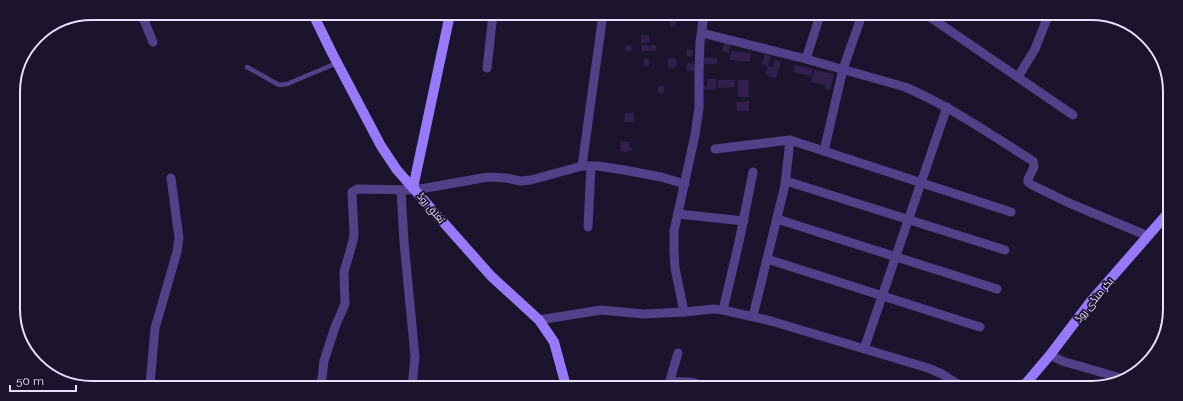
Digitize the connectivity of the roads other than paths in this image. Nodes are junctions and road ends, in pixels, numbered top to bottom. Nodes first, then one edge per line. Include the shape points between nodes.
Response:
1 (144, 20) edge
2 (316, 20) edge
3 (449, 20) edge
4 (492, 20) edge
5 (602, 20) edge
6 (703, 20) edge
7 (818, 20) edge
8 (860, 20) edge
9 (934, 20) edge
10 (1046, 20) edge
11 (702, 33) junction
12 (153, 42) dead end
13 (806, 59) junction
14 (337, 63) junction
15 (247, 67) dead end
16 (487, 68) dead end
17 (843, 70) junction
18 (1018, 77) junction
19 (947, 107) junction
20 (1073, 114) dead end
21 (790, 140) junction
22 (715, 149) dead end
23 (824, 151) junction
24 (586, 166) junction
25 (753, 172) dead end
26 (172, 178) dead end
27 (786, 181) junction
28 (921, 183) junction
29 (685, 184) junction
30 (414, 189) junction
31 (401, 190) junction
32 (1011, 212) dead end
33 (678, 214) junction
34 (777, 219) junction
35 (1163, 219) edge
36 (908, 220) junction
37 (744, 221) junction
38 (588, 227) dead end
39 (1148, 236) junction
40 (1004, 250) dead end
41 (896, 257) junction
42 (767, 259) junction
43 (997, 289) dead end
44 (882, 296) junction
45 (723, 310) junction
46 (684, 312) junction
47 (752, 316) junction
48 (539, 320) junction
49 (980, 327) dead end
50 (864, 349) junction
51 (678, 353) dead end
52 (1050, 355) junction
53 (1116, 376) edge
54 (150, 381) edge
55 (322, 381) edge
56 (413, 381) edge
57 (565, 381) edge
58 (670, 381) edge
59 (953, 381) edge
60 (1028, 381) edge

1 - 12 street
2 - 14 street, تغلق روڈ
3 - 30 street
4 - 16 street
5 - 24 street
6 - 11 street
7 - 13 street
8 - 17 street
9 - 18 street
10 - 18 street via 1035,49
11 - 13 street
11 - 29 street via 695,135
13 - 17 street
14 - 15 lane via 279,85
14 - 30 street, تغلق روڈ via 381,146
17 - 19 street via 905,87
17 - 23 street
18 - 20 street
19 - 28 street
19 - 39 street via 1033,161 1034,167 1028,181 1032,185
21 - 22 street
21 - 23 street
21 - 27 street
23 - 28 street
24 - 29 street via 624,170
24 - 30 street via 531,180 488,177
24 - 38 street
25 - 37 street
26 - 54 street via 179,238 155,328
27 - 34 street
27 - 36 street
28 - 32 street
28 - 36 street
29 - 33 street
30 - 31 street
30 - 48 street, تغلق روڈ via 491,276
31 - 55 street via 357,189 352,192 354,233 344,272 345,304 324,361
31 - 56 street via 415,357
33 - 37 street
33 - 46 street via 674,231 675,268
34 - 41 street
34 - 42 street
35 - 39 street, بکر منڈی روڈ
36 - 40 street
36 - 41 street
37 - 45 street
39 - 52 street, بکر منڈی روڈ via 1091,301
41 - 43 street
41 - 44 street
42 - 44 street
42 - 47 street
44 - 49 street
44 - 50 street
45 - 46 street
45 - 47 street
46 - 48 street via 643,314 601,310
47 - 50 street
48 - 57 street, تغلق روڈ via 554,342
50 - 59 street via 928,368
51 - 58 street
52 - 53 street
52 - 60 street, بکر منڈی روڈ

